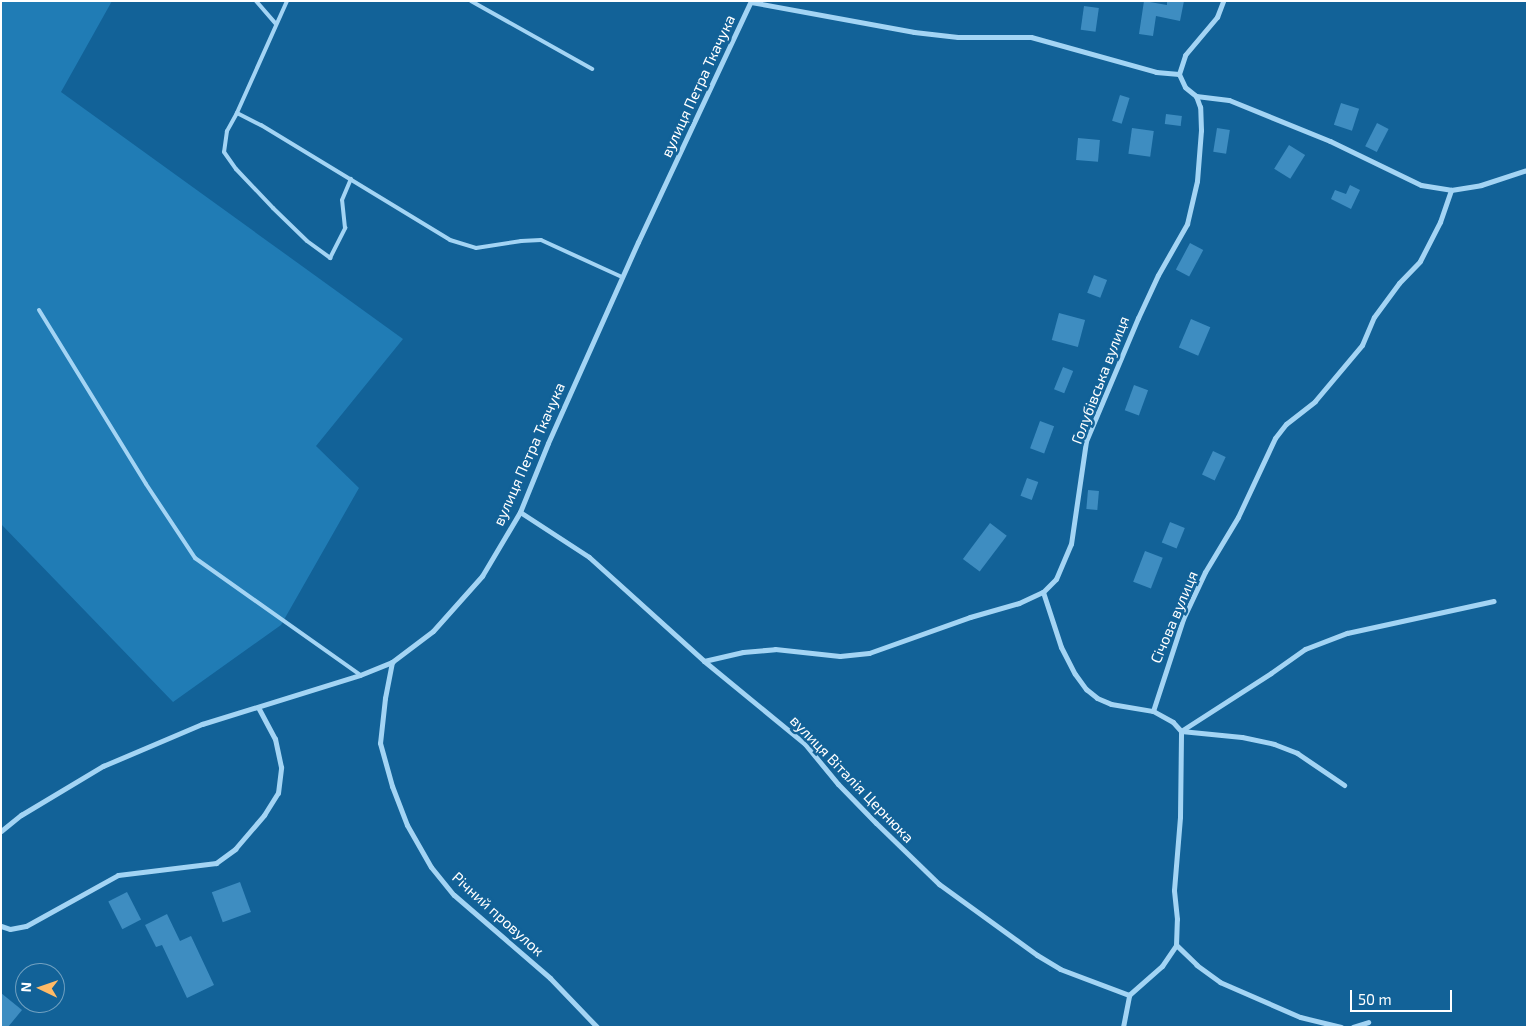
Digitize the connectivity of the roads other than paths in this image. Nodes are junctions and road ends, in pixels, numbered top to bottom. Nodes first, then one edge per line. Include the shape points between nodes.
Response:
1 (256, 1) edge
2 (287, 1) edge
3 (471, 1) edge
4 (751, 1) edge
5 (1223, 1) edge
6 (276, 24) junction
7 (592, 69) dead end
8 (1179, 74) junction
9 (1196, 96) junction
10 (238, 114) junction
11 (1527, 170) edge
12 (351, 179) junction
13 (1451, 190) junction
14 (622, 277) junction
15 (39, 310) dead end
16 (520, 512) junction
17 (1044, 592) junction
18 (1494, 601) dead end
19 (392, 662) junction
20 (704, 662) junction
21 (360, 675) junction
22 (258, 707) junction
23 (1152, 711) junction
24 (1181, 731) junction
25 (1344, 785) dead end
26 (1, 832) edge
27 (1, 926) edge
28 (1176, 945) junction
29 (1129, 995) junction
30 (1368, 1022) dead end
31 (1330, 1026) edge
32 (597, 1027) edge
33 (1123, 1027) edge
34 (1341, 1027) edge
35 (1353, 1027) edge

1 - 6 lane
2 - 6 lane
3 - 7 lane
4 - 8 street via 914,32 958,37 1031,37 1156,72
4 - 14 street, вулиця Петра Ткачука
5 - 8 street via 1217,17 1185,55
6 - 10 lane
8 - 9 street, Голубівська вулиця via 1185,87
9 - 13 street via 1229,100 1330,141 1420,185
9 - 17 street, Голубівська вулиця via 1201,130 1197,181 1187,224 1158,275 1089,434 1071,544 1056,578
10 - 12 lane
10 - 12 lane via 227,131 224,152 273,208 330,258 345,228 342,200
11 - 13 street via 1481,185
12 - 14 lane via 450,240 476,248 541,240
13 - 23 street, Січова вулиця via 1440,222 1420,261 1399,283 1374,318 1362,345 1315,401 1286,424 1275,438 1238,517 1205,572 1183,619
14 - 16 street, вулиця Петра Ткачука
15 - 21 lane via 195,558
16 - 19 street, вулиця Петра Ткачука via 482,576 433,631
16 - 20 street, вулиця Віталія Цернюка via 589,557
17 - 20 street, Голубівська вулиця via 869,653 840,656 775,649 743,652
17 - 23 street via 1061,647 1086,689 1111,704
18 - 24 street via 1348,633 1305,649
19 - 21 street, вулиця Петра Ткачука
19 - 32 street, Річний провулок via 380,743 407,825 431,868 454,895 550,978
20 - 29 street, вулиця Віталія Цернюка via 805,744 838,784 939,884 1037,956 1060,969
21 - 22 street, вулиця Петра Ткачука
22 - 26 street, вулиця Петра Ткачука via 202,724 103,766 21,815
22 - 27 street via 274,739 281,767 278,793 235,849 216,863 118,876 26,926 10,929
23 - 24 street via 1173,722
24 - 25 street via 1242,737 1274,744 1297,753
24 - 28 street via 1180,817 1174,890
28 - 29 street via 1162,966
28 - 31 street via 1220,982 1300,1018
29 - 33 street
30 - 35 street
31 - 34 street

